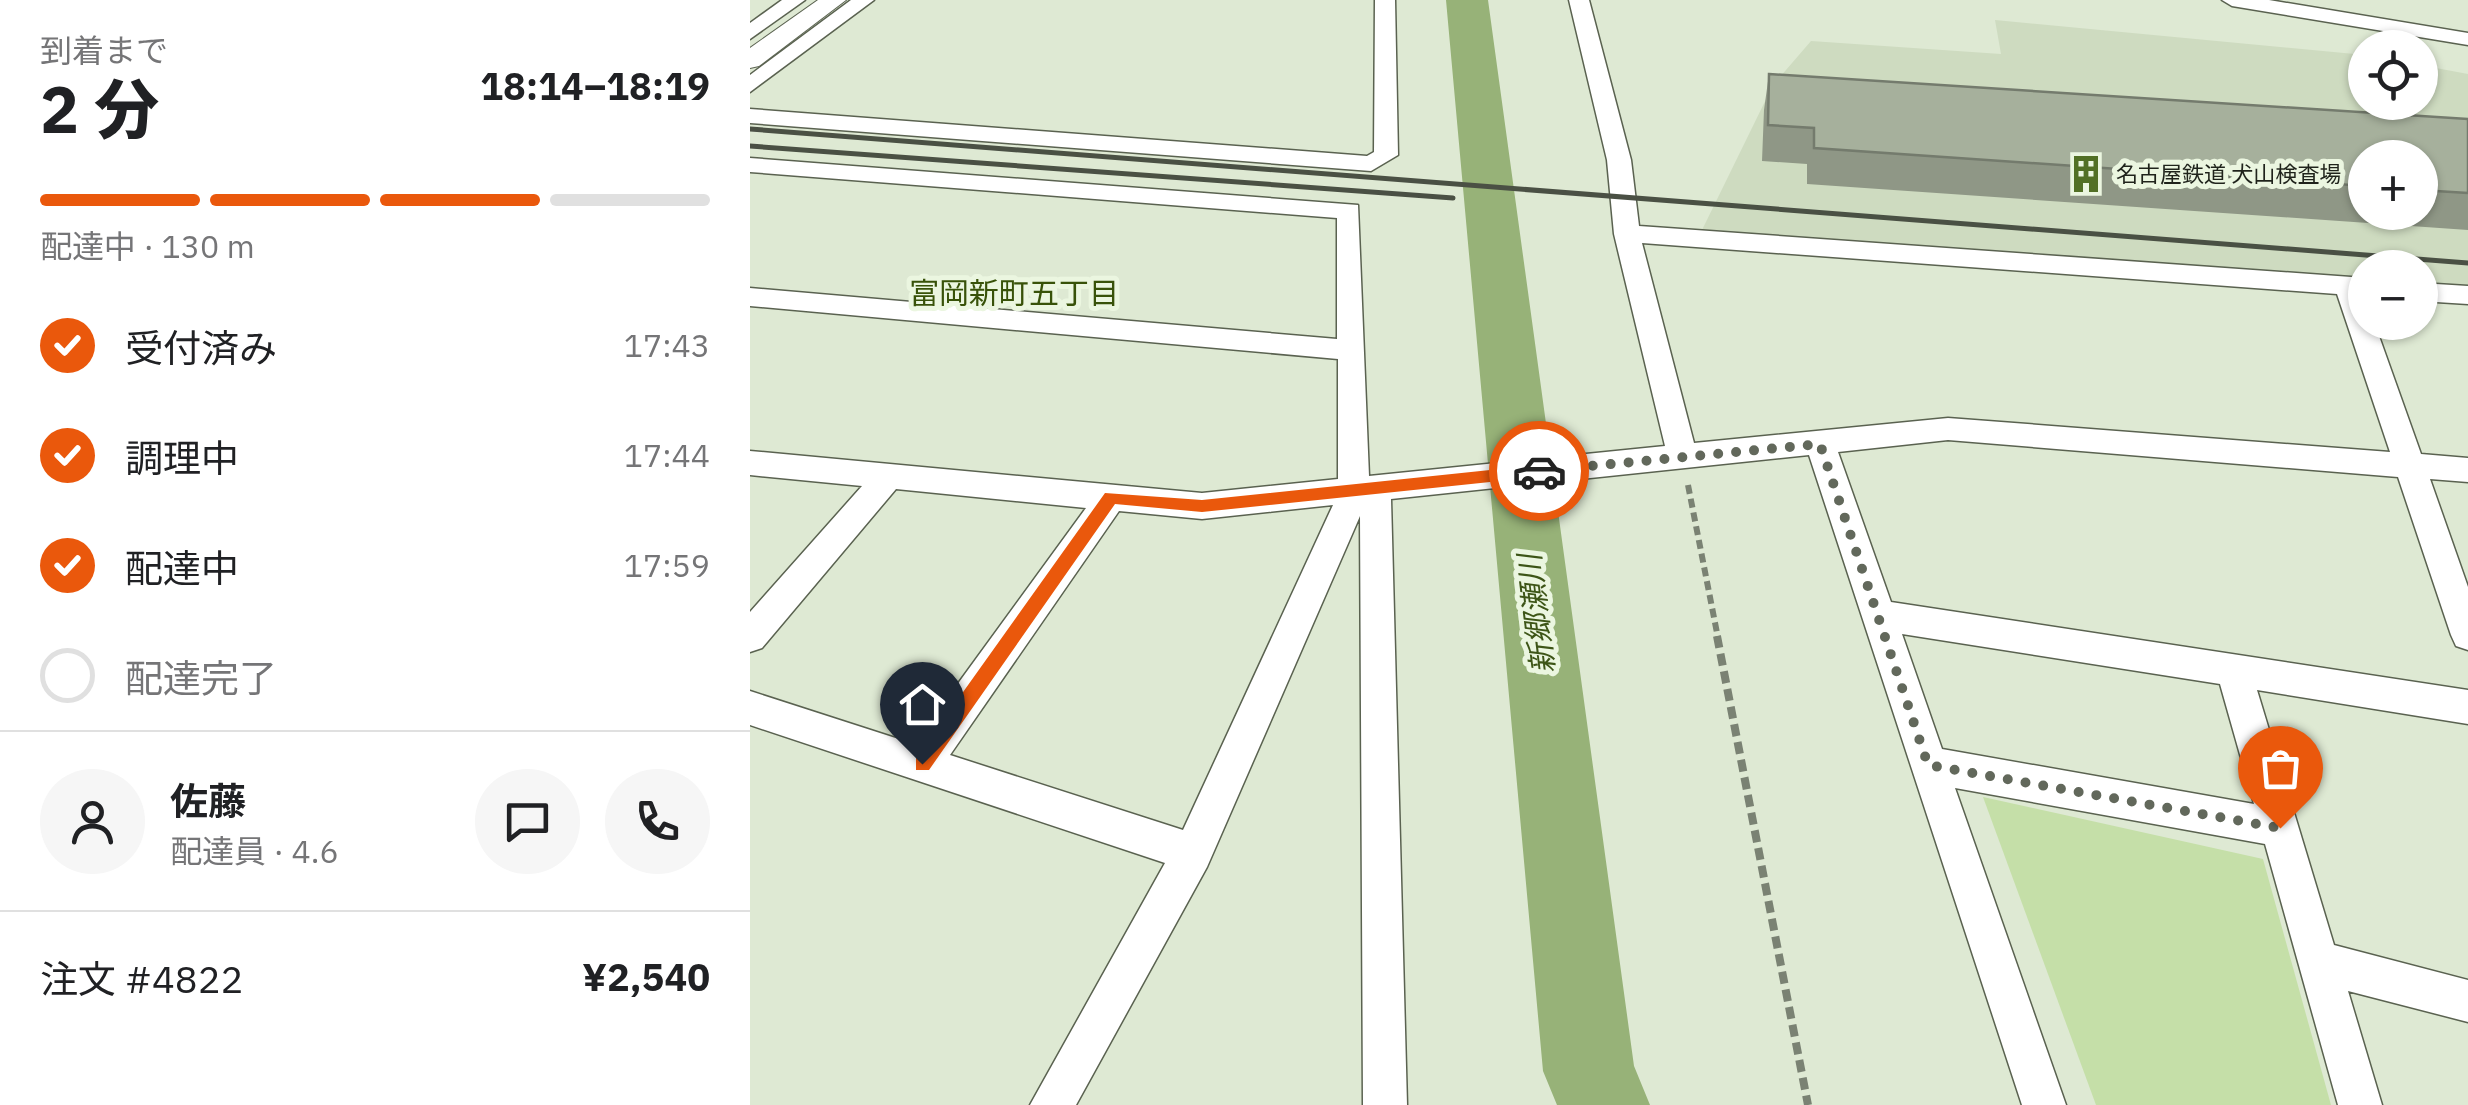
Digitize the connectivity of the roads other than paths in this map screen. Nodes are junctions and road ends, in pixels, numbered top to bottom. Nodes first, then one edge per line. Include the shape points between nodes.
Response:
1 (796, 0) edge
2 (834, 0) edge
3 (864, 0) edge
4 (1385, 0) edge
5 (1579, 0) edge
6 (2232, 0) edge
7 (750, 33) edge
8 (2468, 39) edge
9 (750, 60) edge
10 (750, 85) edge
11 (750, 116) edge
12 (750, 165) edge
13 (1626, 234) junction
14 (2348, 285) edge
15 (2438, 293) edge
16 (2468, 295) edge
17 (750, 297) edge
18 (2374, 340) edge
19 (1350, 350) junction
20 (1820, 444) junction
21 (1682, 455) junction
22 (750, 463) edge
23 (2413, 465) junction
24 (2468, 470) edge
25 (889, 476) junction
26 (1364, 491) junction
27 (1111, 497) junction
28 (1877, 615) junction
29 (2468, 635) edge
30 (750, 637) edge
31 (2234, 671) junction
32 (2468, 707) edge
33 (750, 708) edge
34 (922, 764) junction
35 (1928, 765) junction
36 (2280, 828) junction
37 (1193, 853) junction
38 (2318, 962) junction
39 (2468, 1001) edge
40 (1052, 1105) edge
41 (1385, 1105) edge
42 (2044, 1105) edge
43 (2360, 1105) edge

1 - 7 street
2 - 9 street
3 - 10 street
4 - 11 street via 1386,155 1371,164
5 - 13 street via 1619,160
6 - 8 street
12 - 19 street via 1349,211
13 - 14 street
13 - 21 street
15 - 16 street
17 - 19 street
18 - 23 street
19 - 26 street
20 - 21 street
20 - 23 street via 1948,428
20 - 28 street
21 - 26 street
22 - 25 street
23 - 24 street
23 - 29 street
25 - 27 street
25 - 30 street
26 - 27 street via 1202,506
26 - 37 street
26 - 41 street
27 - 34 street
28 - 31 street
28 - 35 street
31 - 32 street
31 - 36 street
33 - 34 street
34 - 37 street
35 - 36 street
35 - 42 street
36 - 38 street
37 - 40 street
38 - 39 street
38 - 43 street

